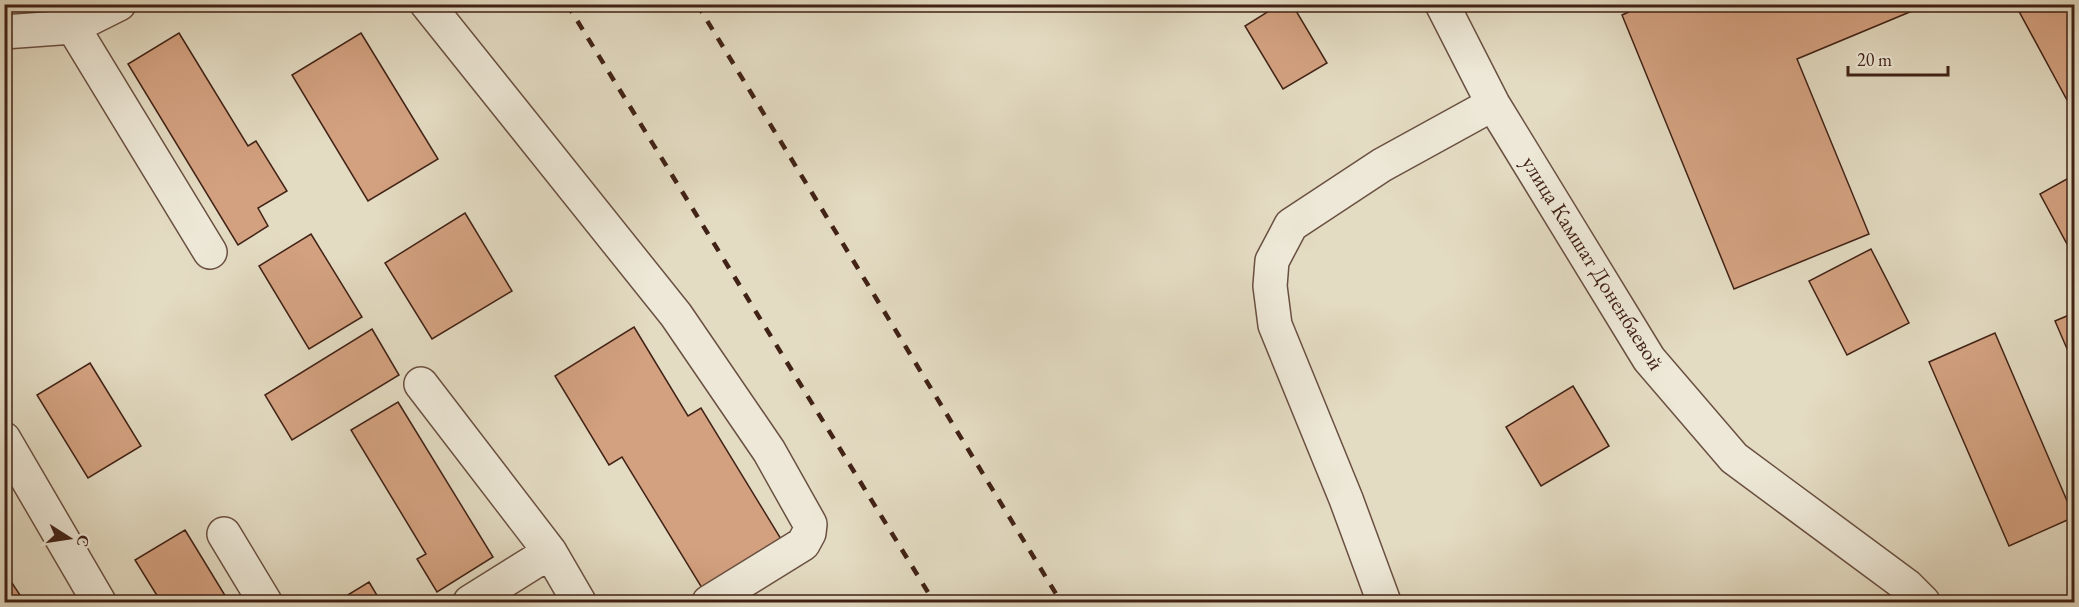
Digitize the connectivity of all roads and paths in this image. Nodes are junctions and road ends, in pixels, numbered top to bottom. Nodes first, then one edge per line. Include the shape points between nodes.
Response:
1 (120, 4) edge
2 (427, 4) edge
3 (1442, 4) edge
4 (73, 27) junction
5 (4, 32) edge
6 (1493, 104) junction
7 (210, 252) dead end
8 (421, 384) dead end
9 (4, 439) edge
10 (224, 534) dead end
11 (550, 552) junction
12 (99, 603) edge
13 (266, 603) edge
14 (470, 603) edge
15 (579, 603) edge
16 (709, 603) edge
17 (1384, 603) edge
18 (1923, 603) edge

1 - 4 street
2 - 16 street via 676,315 769,451 810,524 803,544
3 - 6 street, улица Камшат Доненбаевой
4 - 5 street
4 - 7 street
6 - 17 street via 1382,165 1291,225 1272,261 1270,286 1275,325
6 - 18 street, улица Камшат Доненбаевой via 1648,359 1734,458 1907,586
8 - 11 street
9 - 12 street
10 - 13 street
11 - 14 street
11 - 15 street

